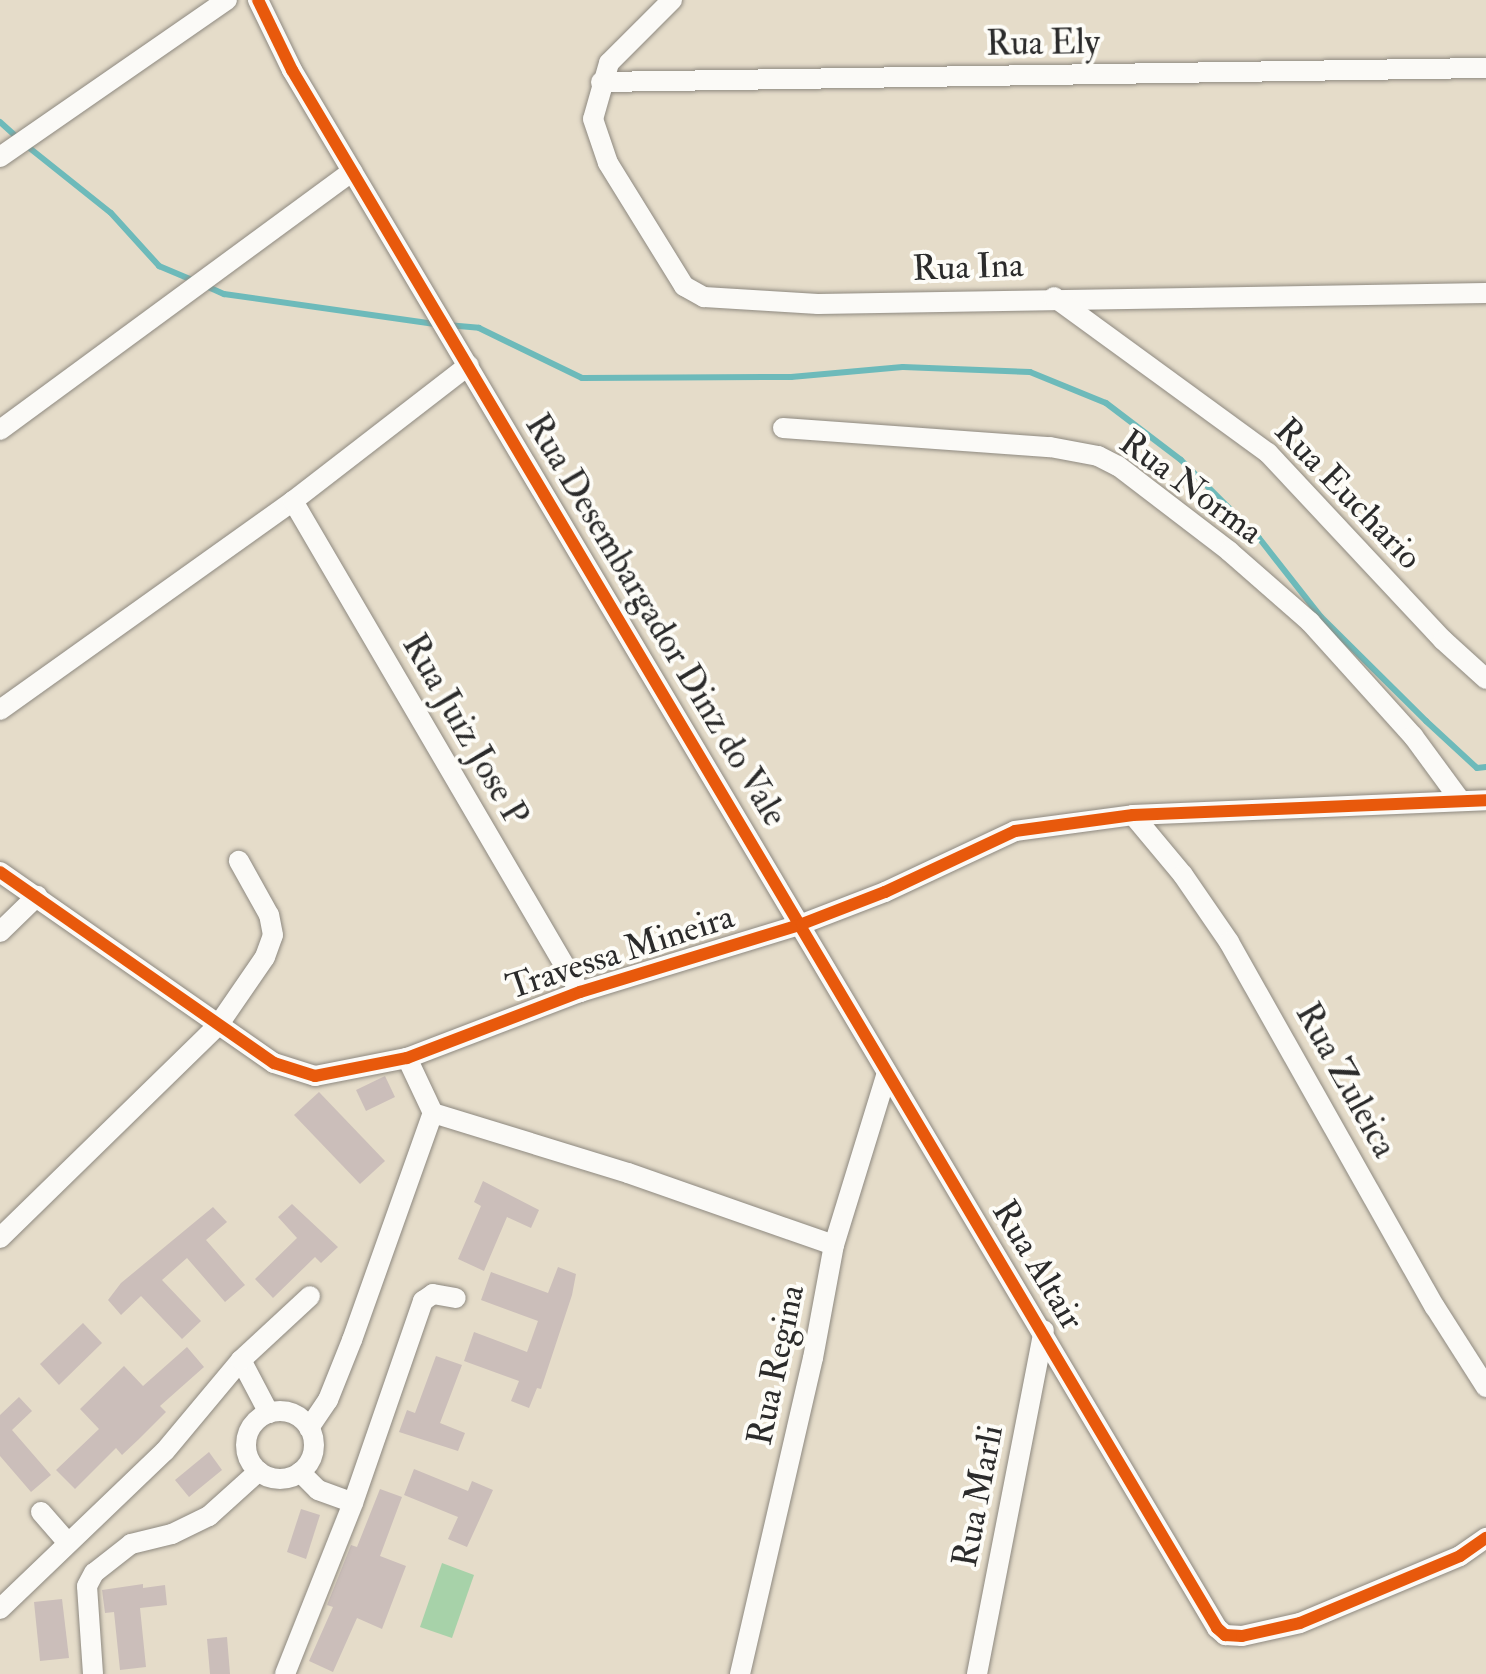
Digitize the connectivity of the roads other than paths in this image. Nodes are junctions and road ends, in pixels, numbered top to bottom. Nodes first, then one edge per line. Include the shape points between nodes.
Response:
1 (227, 0) edge
2 (258, 0) edge
3 (672, 0) edge
4 (1486, 68) edge
5 (601, 82) junction
6 (2, 156) edge
7 (352, 171) junction
8 (1486, 292) edge
9 (1054, 298) junction
10 (470, 366) junction
11 (783, 428) dead end
12 (0, 430) edge
13 (293, 501) junction
14 (1486, 679) edge
15 (0, 710) edge
16 (1460, 800) junction
17 (1486, 800) edge
18 (1133, 815) junction
19 (239, 862) dead end
20 (0, 872) edge
21 (37, 896) junction
22 (802, 924) junction
23 (0, 932) edge
24 (580, 992) junction
25 (219, 1024) junction
26 (407, 1058) junction
27 (887, 1073) junction
28 (433, 1112) junction
29 (0, 1238) edge
30 (834, 1245) junction
31 (310, 1296) dead end
32 (456, 1298) dead end
33 (1044, 1330) junction
34 (241, 1360) junction
35 (1486, 1387) edge
36 (269, 1413) junction
37 (310, 1428) junction
38 (259, 1472) junction
39 (300, 1472) junction
40 (353, 1503) junction
41 (41, 1512) dead end
42 (1486, 1538) edge
43 (68, 1543) junction
44 (0, 1609) edge
45 (93, 1674) edge
46 (285, 1674) edge
47 (740, 1674) edge
48 (977, 1674) edge

1 - 6 street
2 - 7 street
3 - 5 street via 618,50
4 - 5 street, Rua Ely
5 - 9 street, Rua Ina via 594,119 602,151 693,292 720,300 818,304
7 - 10 street, Rua Desembargador Dinz do Vale
7 - 12 street
8 - 9 street, Rua Ina
9 - 14 street, Rua Euchario via 1268,452
10 - 13 street
10 - 22 street, Rua Desembargador Dinz do Vale
11 - 16 street, Rua Norma via 1050,447 1118,466 1310,622
13 - 15 street
13 - 24 street, Rua Juiz Jose P
16 - 17 street, Travessa Mineira
16 - 18 street, Travessa Mineira
18 - 22 street, Travessa Mineira via 1014,831
18 - 35 street, Rua Zuleica via 1229,942
19 - 25 street via 273,934
20 - 21 street, Travessa Mineira
21 - 23 street
21 - 25 street, Travessa Mineira
22 - 24 street, Travessa Mineira
22 - 27 street, Rua Altair
24 - 26 street, Travessa Mineira
25 - 26 street, Travessa Mineira via 299,1074
25 - 29 street
26 - 28 street
27 - 30 street, Rua Regina
27 - 33 street, Rua Altair
28 - 30 street
28 - 37 street via 352,1340
30 - 47 street, Rua Regina
31 - 34 street
32 - 40 street via 433,1294 423,1301
33 - 42 street, Rua Altair via 1225,1635 1300,1622
33 - 48 street, Rua Marli
34 - 36 street
34 - 43 street via 165,1451
36 - 37 street via 290,1413
36 - 38 street via 248,1434 248,1455
37 - 39 street via 313,1453
38 - 39 street via 278,1479
38 - 45 street via 209,1516 131,1544 94,1572 87,1586
39 - 40 street via 318,1490
40 - 46 street
41 - 43 street
43 - 44 street

